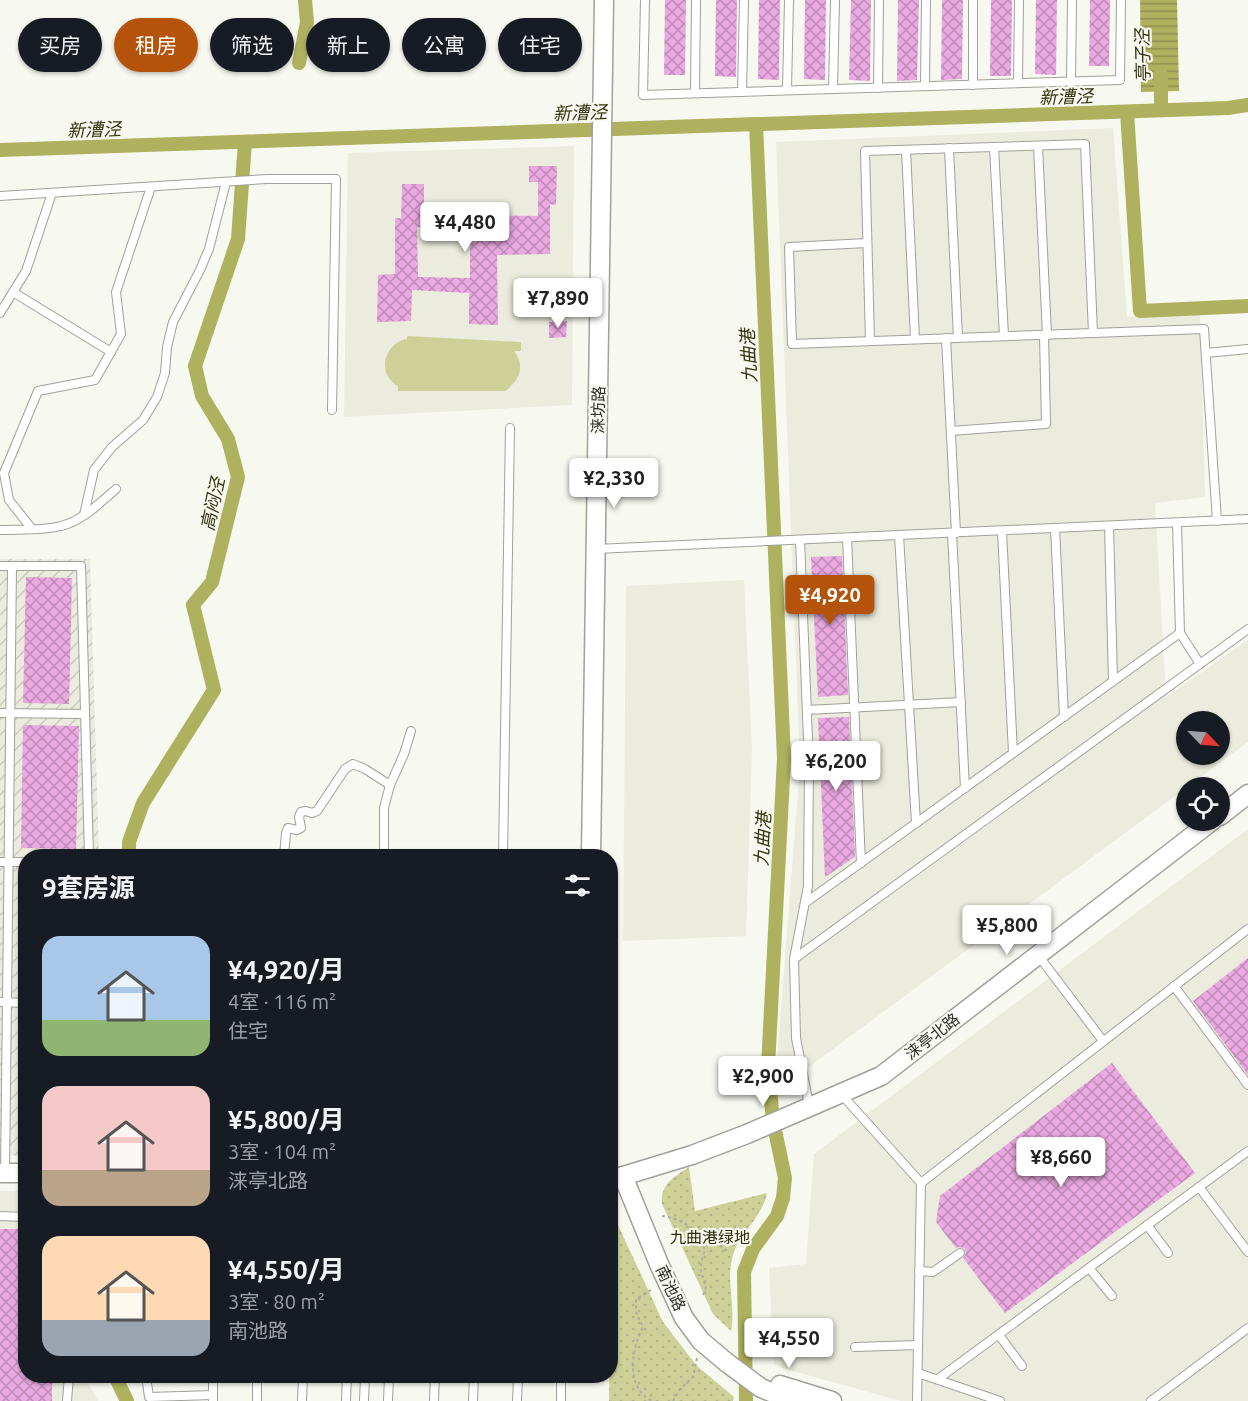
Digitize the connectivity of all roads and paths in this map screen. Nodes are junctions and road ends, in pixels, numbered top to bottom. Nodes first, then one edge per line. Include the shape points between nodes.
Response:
1 (604, 0) edge
2 (645, 0) edge
3 (696, 0) edge
4 (744, 0) edge
5 (789, 0) edge
6 (835, 0) edge
7 (879, 0) edge
8 (927, 0) edge
9 (974, 0) edge
10 (1020, 0) edge
11 (1072, 0) edge
12 (1120, 0) edge
13 (1071, 82) junction
14 (1018, 84) junction
15 (973, 85) junction
16 (925, 86) junction
17 (878, 88) junction
18 (833, 89) junction
19 (787, 90) junction
20 (742, 92) junction
21 (695, 93) junction
22 (1038, 146) junction
23 (994, 147) junction
24 (949, 148) junction
25 (906, 150) junction
26 (222, 183) junction
27 (151, 187) junction
28 (52, 193) junction
29 (0, 196) edge
30 (867, 243) junction
31 (13, 292) junction
32 (0, 313) edge
33 (1093, 333) junction
34 (1046, 335) junction
35 (1004, 336) junction
36 (946, 338) junction
37 (958, 338) junction
38 (915, 339) junction
39 (870, 341) junction
40 (1248, 350) edge
41 (111, 352) junction
42 (1206, 353) junction
43 (332, 410) dead end
44 (510, 428) dead end
45 (951, 431) junction
46 (2, 472) edge
47 (116, 489) dead end
48 (84, 515) junction
49 (1248, 519) edge
50 (1217, 521) junction
51 (1176, 523) junction
52 (1109, 526) junction
53 (1055, 528) junction
54 (32, 529) junction
55 (0, 530) edge
56 (1002, 531) junction
57 (954, 533) junction
58 (899, 535) junction
59 (847, 538) junction
60 (797, 540) junction
61 (596, 549) junction
62 (0, 566) edge
63 (12, 566) junction
64 (1248, 629) edge
65 (1180, 633) junction
66 (1200, 664) junction
67 (1113, 681) junction
68 (961, 702) junction
69 (909, 705) junction
70 (854, 708) junction
71 (807, 710) junction
72 (0, 713) edge
73 (10, 713) junction
74 (85, 714) junction
75 (1064, 717) junction
76 (411, 731) dead end
77 (1013, 753) junction
78 (390, 785) junction
79 (965, 788) junction
80 (1247, 797) edge
81 (1230, 809) edge
82 (916, 823) junction
83 (1199, 831) edge
84 (88, 849) edge
85 (285, 849) edge
86 (384, 849) edge
87 (503, 849) edge
88 (591, 849) edge
89 (4, 862) edge
90 (861, 863) junction
91 (805, 903) junction
92 (1248, 929) edge
93 (1038, 955) junction
94 (794, 959) junction
95 (1174, 986) junction
96 (3, 1002) edge
97 (18, 1003) edge
98 (1103, 1041) junction
99 (1248, 1085) edge
100 (840, 1093) junction
101 (802, 1110) junction
102 (3, 1136) edge
103 (1248, 1150) edge
104 (2, 1173) edge
105 (18, 1173) edge
106 (618, 1178) edge
107 (921, 1183) junction
108 (618, 1187) edge
109 (1199, 1187) junction
110 (0, 1216) edge
111 (662, 1216) dead end
112 (18, 1217) edge
113 (1147, 1225) junction
114 (703, 1241) junction
115 (727, 1251) dead end
116 (1248, 1252) edge
117 (960, 1253) dead end
118 (1168, 1253) dead end
119 (1089, 1268) junction
120 (919, 1271) junction
121 (651, 1290) dead end
122 (1112, 1296) dead end
123 (701, 1297) dead end
124 (1248, 1328) edge
125 (999, 1335) junction
126 (918, 1345) junction
127 (855, 1347) dead end
128 (697, 1358) dead end
129 (1022, 1366) dead end
130 (918, 1372) junction
131 (938, 1379) junction
132 (69, 1383) edge
133 (147, 1383) edge
134 (257, 1383) edge
135 (303, 1383) edge
136 (347, 1383) edge
137 (365, 1383) edge
138 (389, 1383) edge
139 (435, 1383) edge
140 (474, 1383) edge
141 (518, 1383) edge
142 (561, 1383) edge
143 (755, 1383) junction
144 (213, 1398) edge
145 (68, 1401) edge
146 (256, 1401) edge
147 (302, 1401) edge
148 (346, 1401) edge
149 (364, 1401) edge
150 (388, 1401) edge
151 (434, 1401) edge
152 (473, 1401) edge
153 (518, 1401) edge
154 (561, 1401) edge
155 (652, 1401) edge
156 (673, 1401) edge
157 (793, 1401) edge
158 (832, 1401) edge
159 (917, 1401) edge
160 (1000, 1401) edge
161 (1151, 1401) edge

1 - 61 street, 涞坊路
2 - 21 lane via 643,95
3 - 21 lane
4 - 20 lane
5 - 19 lane
6 - 18 lane
7 - 17 lane
8 - 16 lane
9 - 15 lane
10 - 14 lane
11 - 13 lane
12 - 13 lane via 1120,80
13 - 14 lane
14 - 15 lane
15 - 16 lane
16 - 17 lane
17 - 18 lane
18 - 19 lane
19 - 20 lane
20 - 21 lane
22 - 23 lane
22 - 33 lane via 1085,144
22 - 34 lane
23 - 24 lane
23 - 35 lane
24 - 25 lane
24 - 37 lane
25 - 30 lane via 865,151
25 - 38 lane
26 - 27 lane
26 - 43 lane via 336,179
26 - 48 lane via 209,249 173,322 158,397 143,420 112,447 94,470
27 - 28 lane
27 - 41 lane via 116,292 121,334
28 - 29 lane
28 - 31 lane via 26,271
30 - 39 lane
30 - 39 lane via 789,247 792,344
31 - 32 lane
31 - 41 lane
33 - 34 lane
33 - 42 lane via 1204,329
34 - 35 lane
34 - 45 lane via 1046,424
35 - 37 lane
36 - 37 lane
36 - 38 lane
36 - 45 lane
38 - 39 lane
40 - 42 lane
41 - 46 lane via 95,380 38,392
42 - 50 lane
44 - 87 lane
45 - 57 lane
46 - 54 lane via 9,500
47 - 48 lane
48 - 54 lane via 63,526
49 - 50 lane
50 - 51 lane
51 - 52 lane
51 - 65 lane
52 - 53 lane
52 - 67 lane
53 - 56 lane
53 - 75 lane
54 - 55 lane
56 - 57 lane
56 - 77 lane
57 - 58 lane
57 - 68 lane
58 - 59 lane
58 - 69 lane
59 - 60 lane
59 - 70 lane
60 - 61 lane
60 - 71 lane
61 - 88 street, 涞坊路
62 - 63 lane
63 - 73 lane
63 - 74 lane via 81,566
64 - 66 lane
65 - 66 lane
65 - 67 lane
66 - 94 lane
67 - 75 lane
68 - 69 lane
68 - 79 lane
69 - 70 lane
69 - 82 lane
70 - 71 lane
70 - 90 lane
71 - 91 lane
72 - 73 lane
73 - 74 lane
73 - 89 lane
74 - 84 lane
75 - 77 lane
76 - 78 lane
77 - 79 lane
78 - 85 lane via 365,769 353,765 345,769 317,811 301,812 301,828 288,828
78 - 86 lane via 384,808
79 - 82 lane
80 - 81 street
82 - 90 lane
83 - 93 street, 涞亭北路
89 - 96 lane
90 - 91 lane
91 - 94 lane
92 - 95 lane
93 - 98 lane
93 - 100 street, 涞亭北路 via 881,1076
94 - 101 lane
95 - 98 lane
95 - 99 lane
96 - 97 lane
96 - 102 lane
98 - 107 lane
100 - 101 street, 涞亭北路
100 - 107 lane
101 - 106 street, 涞亭北路 via 692,1155
102 - 104 lane
103 - 109 lane
104 - 105 street
107 - 120 lane
108 - 143 street, 南池路 via 684,1318 701,1341
109 - 113 lane
109 - 116 lane
110 - 112 lane
111 - 114 path via 679,1220
113 - 118 lane
113 - 119 lane
114 - 115 path via 713,1241
114 - 123 path via 701,1271 706,1287
117 - 120 lane via 933,1272
119 - 122 lane
119 - 125 lane
120 - 126 lane
121 - 155 path via 636,1299 636,1312 643,1327 634,1349 634,1377 636,1386
124 - 161 lane
125 - 129 lane
125 - 131 lane
126 - 127 lane
126 - 130 lane
128 - 156 path via 693,1377
130 - 131 lane
130 - 159 lane
131 - 160 lane
132 - 145 lane
133 - 144 lane via 149,1397
134 - 146 lane
135 - 147 lane
136 - 148 lane
137 - 149 lane
138 - 150 lane
139 - 151 lane
140 - 152 lane
141 - 153 lane
142 - 154 lane
143 - 157 street, 南池路
143 - 158 street, 南池路 via 760,1374 784,1387

